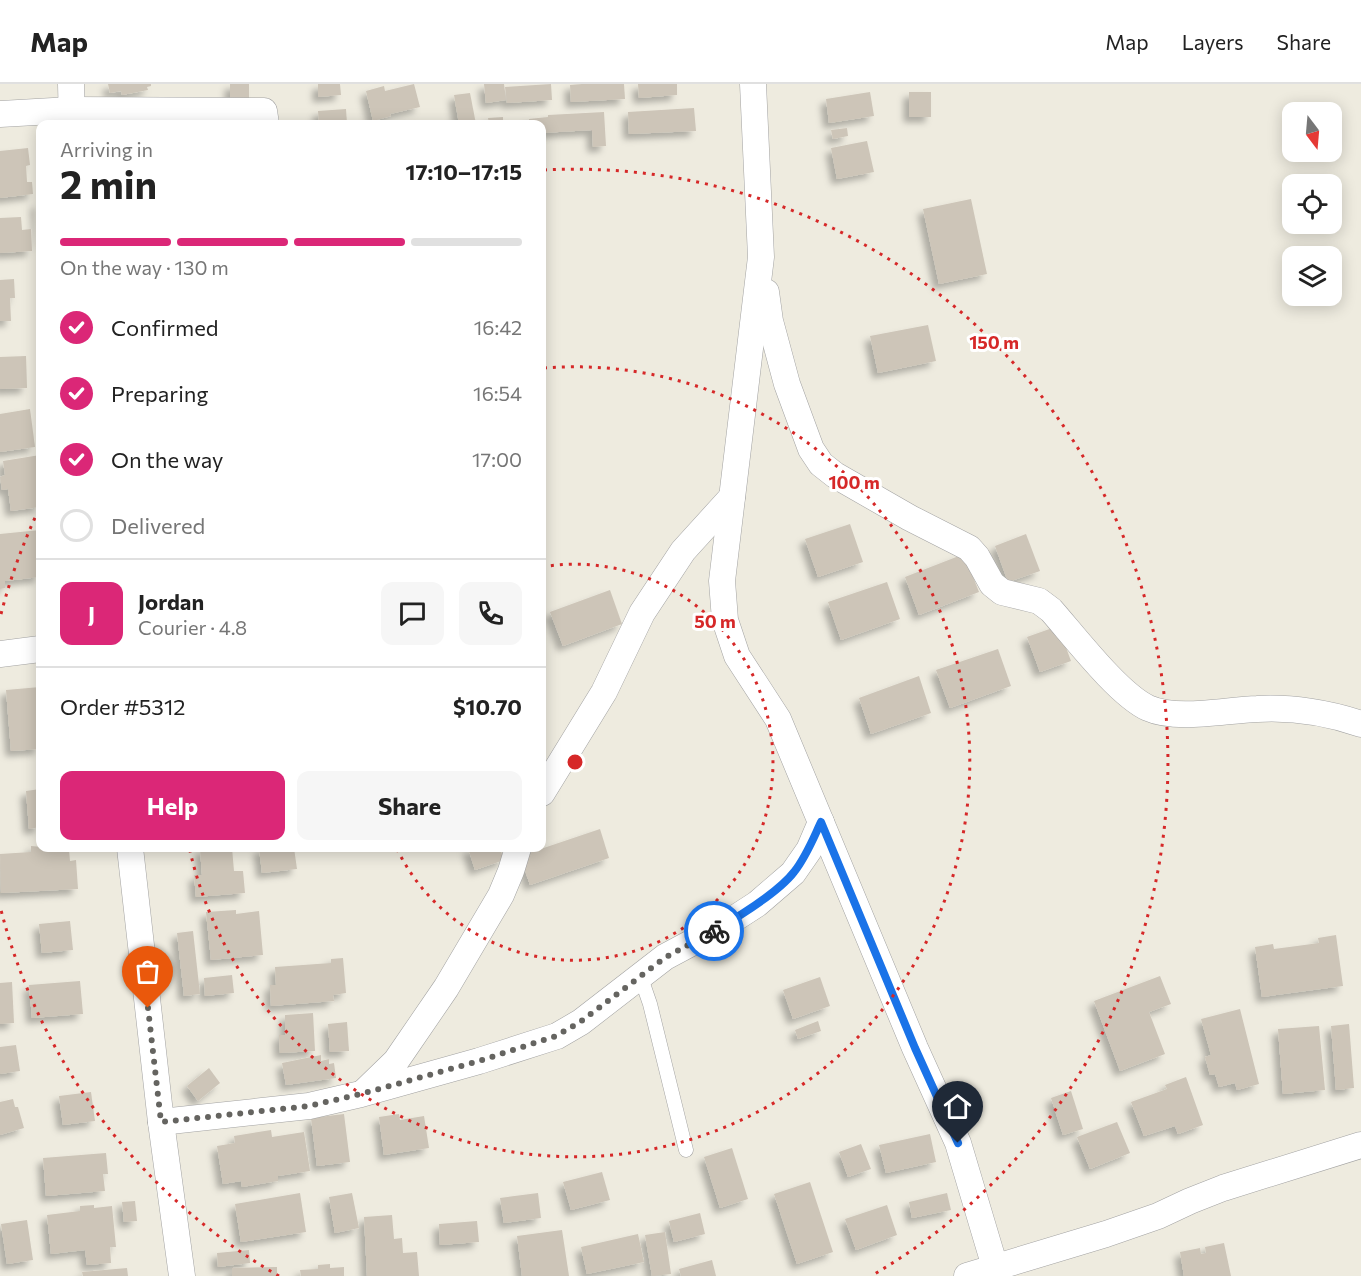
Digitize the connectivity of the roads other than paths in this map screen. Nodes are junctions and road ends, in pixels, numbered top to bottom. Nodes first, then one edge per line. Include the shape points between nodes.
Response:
1 (71, 84) edge
2 (753, 84) edge
3 (0, 114) edge
4 (71, 117) edge
5 (265, 120) edge
6 (761, 257) junction
7 (732, 496) junction
8 (36, 650) edge
9 (0, 654) edge
10 (1361, 724) edge
11 (546, 786) edge
12 (821, 822) junction
13 (130, 852) edge
14 (517, 852) edge
15 (640, 975) junction
16 (361, 1094) junction
17 (161, 1122) junction
18 (1361, 1144) edge
19 (686, 1150) dead end
20 (995, 1268) junction
21 (182, 1276) edge
22 (969, 1276) edge

1 - 4 street
2 - 6 street
3 - 4 street
4 - 5 street via 264,111
6 - 7 street
6 - 10 street via 770,321 787,384 811,449 835,475 969,548 992,584 1002,592 1040,601 1116,682 1147,707 1208,714 1259,709 1296,711
7 - 11 street via 683,551 642,613 604,692
7 - 12 street via 722,581 725,620 737,656 778,719
8 - 9 street
12 - 15 street via 794,873 757,904
12 - 20 street via 958,1143
13 - 17 street
14 - 16 street via 501,896 446,988 396,1061
15 - 16 street via 556,1036
15 - 19 lane
16 - 17 street via 309,1106
17 - 21 street
18 - 20 street via 1223,1188 1106,1234
20 - 22 street

